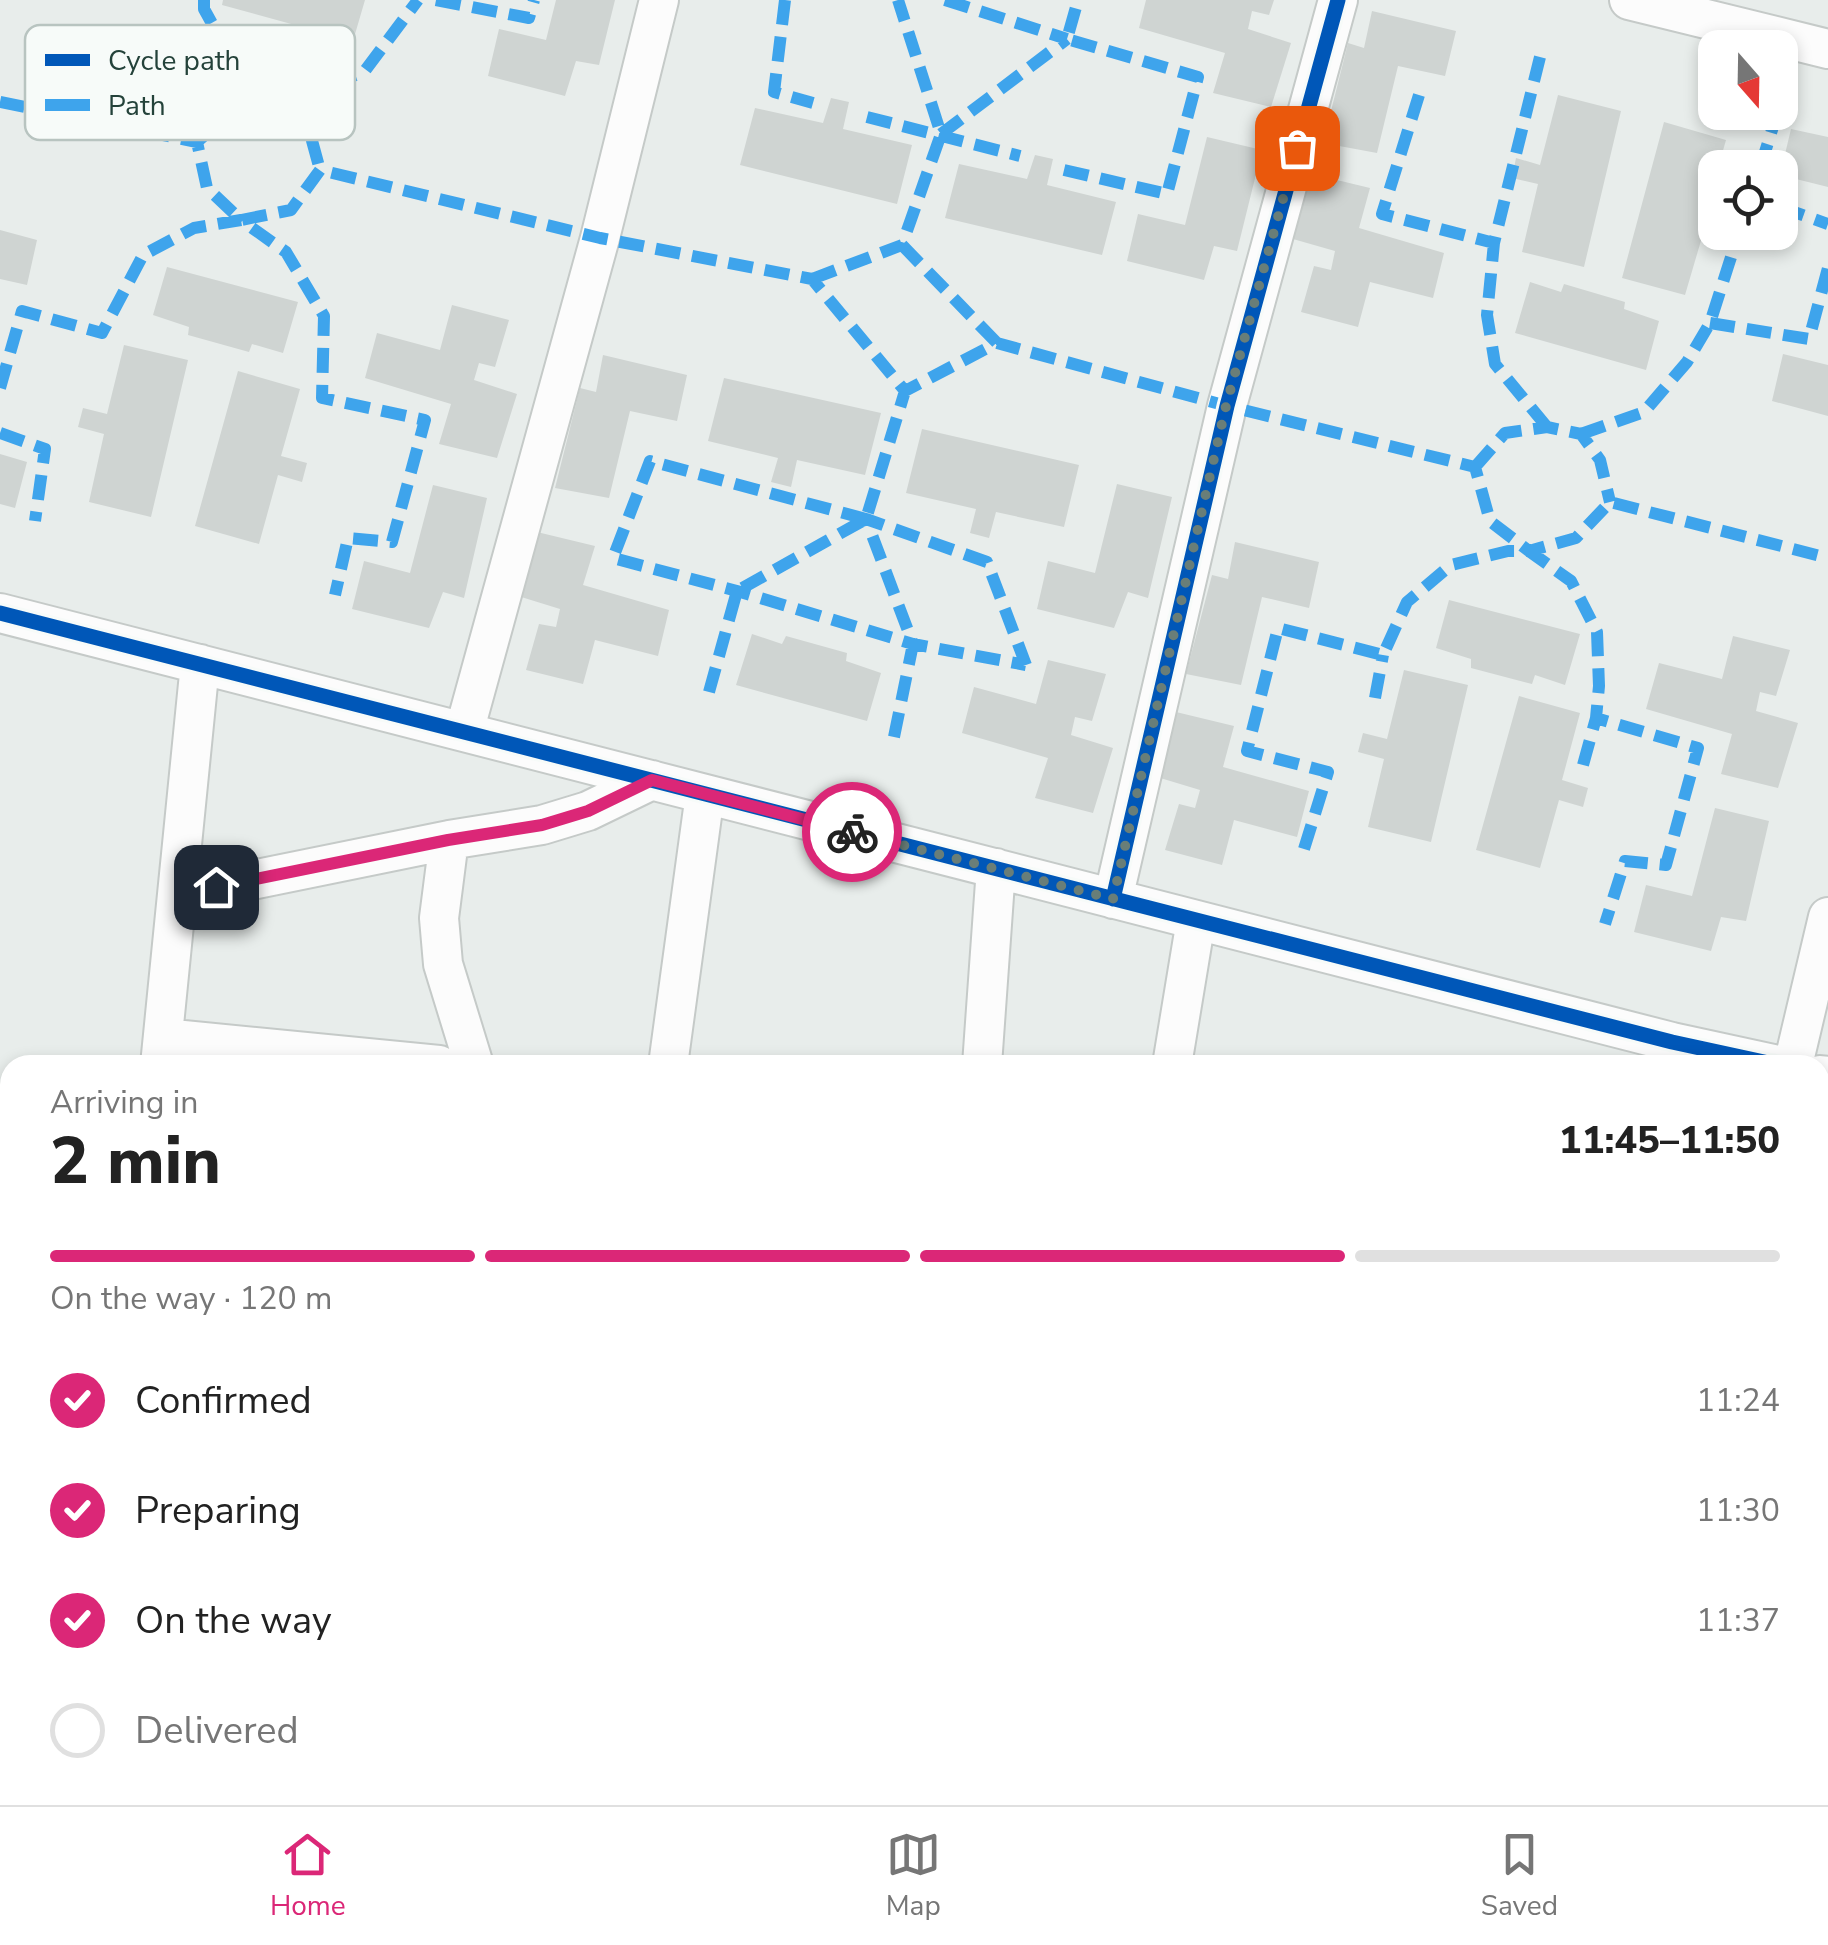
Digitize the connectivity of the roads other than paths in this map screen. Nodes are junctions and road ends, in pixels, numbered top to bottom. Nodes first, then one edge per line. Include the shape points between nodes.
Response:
1 (659, 0) edge
2 (1338, 0) edge
3 (1628, 0) edge
4 (1828, 50) edge
5 (0, 613) edge
6 (200, 664) junction
7 (464, 732) junction
8 (652, 780) junction
9 (705, 794) junction
10 (448, 840) junction
11 (996, 868) junction
12 (178, 895) junction
13 (1113, 899) junction
14 (1828, 917) edge
15 (1196, 920) junction
16 (161, 1052) edge
17 (1671, 1054) edge
18 (225, 1055) edge
19 (471, 1055) edge
20 (669, 1055) edge
21 (983, 1055) edge
22 (1174, 1055) edge
23 (1795, 1055) edge

1 - 7 street
2 - 13 street via 1226,406
3 - 4 street
5 - 6 street
6 - 7 street
6 - 12 street
7 - 8 street
8 - 9 street
8 - 10 street via 542,825
9 - 11 street
9 - 20 street
10 - 12 street
10 - 19 street via 439,918 443,964
11 - 13 street
11 - 21 street
12 - 16 street
13 - 15 street
14 - 23 street
15 - 17 street
15 - 22 street
16 - 18 street

